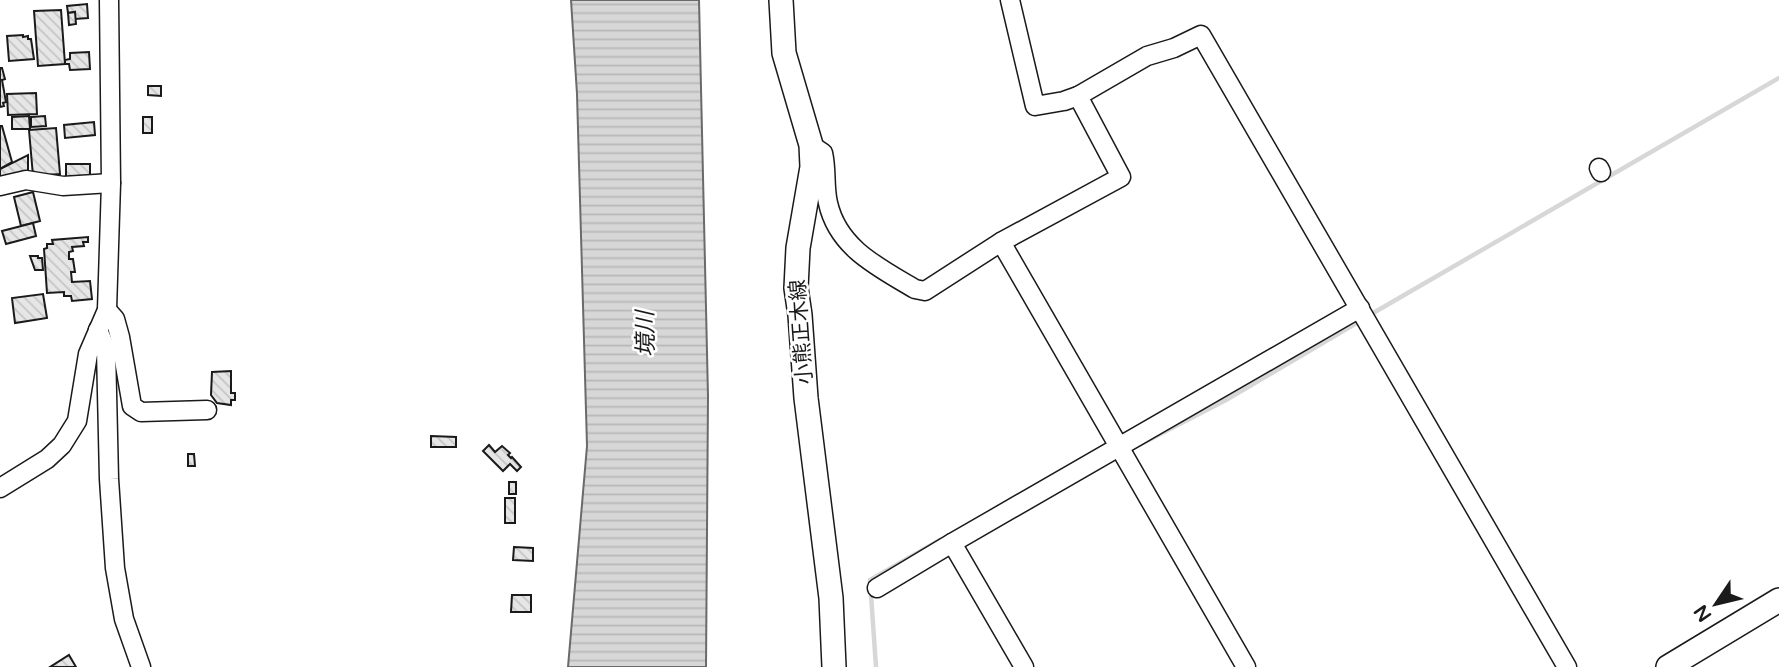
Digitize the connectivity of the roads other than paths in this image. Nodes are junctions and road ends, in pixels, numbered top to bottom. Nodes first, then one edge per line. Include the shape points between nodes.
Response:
1 (109, 0) edge
2 (781, 0) edge
3 (1010, 0) edge
4 (1078, 96) junction
5 (811, 145) junction
6 (111, 183) junction
7 (0, 186) edge
8 (1001, 242) junction
9 (1360, 308) junction
10 (107, 310) junction
11 (98, 330) junction
12 (207, 410) dead end
13 (1119, 447) junction
14 (0, 488) edge
15 (951, 543) junction
16 (877, 588) dead end
17 (1779, 600) edge
18 (141, 667) edge
19 (835, 667) edge
20 (1024, 667) edge
21 (1247, 667) edge
22 (1567, 667) edge
23 (1668, 667) edge

1 - 6 street
2 - 5 main road, 小熊正木線 via 784,53
3 - 4 street via 1035,106
4 - 8 street via 1121,177
4 - 9 street via 1147,57 1201,35
5 - 8 street via 823,153 835,226 854,250 915,289 925,291
5 - 19 main road, 小熊正木線 via 796,288
6 - 7 street via 63,186 26,180
6 - 10 street
8 - 13 street
9 - 13 street
9 - 22 street
10 - 11 street
10 - 12 street via 120,337 132,406 141,412
11 - 14 street via 88,354 77,421 47,459
11 - 18 street via 106,349 114,568 124,619
13 - 15 street
13 - 21 street
15 - 16 street
15 - 20 street
17 - 23 main road

